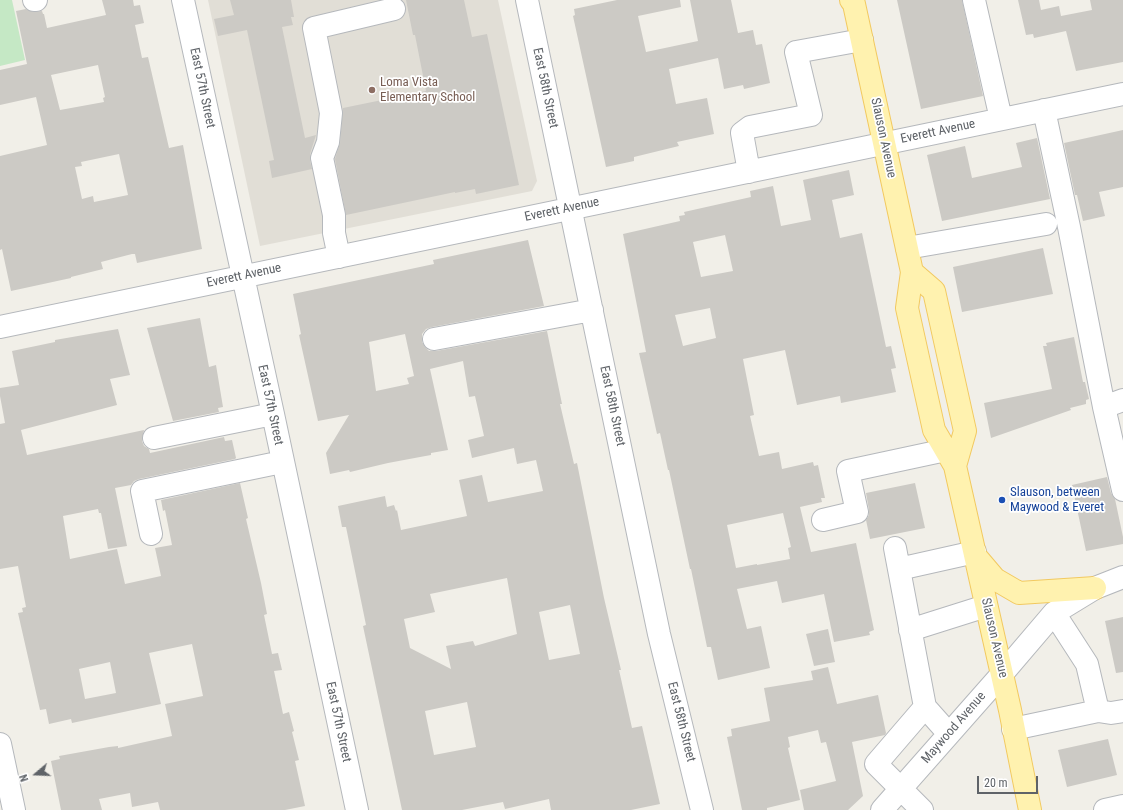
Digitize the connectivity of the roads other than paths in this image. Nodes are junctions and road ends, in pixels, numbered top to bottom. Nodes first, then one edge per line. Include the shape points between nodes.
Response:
1 (183, 0) edge
2 (527, 0) edge
3 (974, 0) edge
4 (854, 1) edge
5 (394, 10) dead end
6 (862, 40) junction
7 (1123, 94) edge
8 (1044, 110) junction
9 (1002, 119) junction
10 (884, 144) junction
11 (749, 172) junction
12 (571, 209) junction
13 (1046, 224) dead end
14 (907, 248) junction
15 (339, 257) junction
16 (912, 272) junction
17 (242, 277) junction
18 (592, 310) junction
19 (0, 327) edge
20 (434, 339) dead end
21 (1114, 404) edge
22 (273, 414) junction
23 (154, 438) dead end
24 (951, 458) junction
25 (282, 462) junction
26 (1123, 490) edge
27 (823, 520) dead end
28 (151, 534) dead end
29 (895, 548) dead end
30 (975, 554) junction
31 (899, 569) junction
32 (1123, 577) edge
33 (1095, 588) junction
34 (986, 606) junction
35 (1054, 613) junction
36 (910, 630) junction
37 (1002, 674) junction
38 (925, 706) junction
39 (1098, 711) junction
40 (1123, 711) edge
41 (1013, 729) junction
42 (949, 734) junction
43 (0, 744) edge
44 (901, 788) junction
45 (1123, 806) edge
46 (14, 810) edge
47 (357, 810) edge
48 (702, 810) edge
49 (882, 810) edge
50 (922, 810) edge
51 (1030, 810) edge
52 (1105, 810) edge

1 - 17 street, East 57th Street
2 - 12 street, East 58th Street
3 - 9 street
4 - 6 main road, Slauson Avenue
5 - 15 street via 314,28 331,113 328,142 322,158 334,215 334,233
6 - 10 main road, Slauson Avenue
6 - 11 street via 796,52 811,115 750,127 742,133
7 - 8 street, Everett Avenue
8 - 9 street, Everett Avenue
8 - 21 street via 1069,227
9 - 10 street, Everett Avenue
10 - 11 street, Everett Avenue
10 - 14 main road, Slauson Avenue
11 - 12 street, Everett Avenue
12 - 15 street, Everett Avenue
12 - 18 street, East 58th Street
13 - 14 street
14 - 16 main road, Slauson Avenue
15 - 17 street, Everett Avenue
16 - 24 main road, Slauson Avenue via 907,308 934,430
16 - 24 main road, Slauson Avenue via 934,292 965,431
17 - 19 street, Everett Avenue
17 - 22 street, East 57th Street
18 - 20 street
18 - 48 street, East 58th Street via 660,634
21 - 26 street
22 - 23 street
22 - 25 street, East 57th Street
24 - 27 street via 848,470 857,512
24 - 30 main road, Slauson Avenue
25 - 28 street via 142,491
25 - 47 street, East 57th Street
29 - 31 street
30 - 31 street
30 - 33 main road via 995,579 1019,594
30 - 34 main road, Slauson Avenue
31 - 36 street
32 - 33 street, Maywood Avenue
33 - 35 street, Maywood Avenue
34 - 36 street
34 - 37 main road, Slauson Avenue
35 - 37 street, Maywood Avenue
35 - 39 street via 1087,664
36 - 38 street
37 - 41 main road, Slauson Avenue
37 - 42 street, Maywood Avenue
38 - 42 street
38 - 44 street via 876,764
39 - 40 street via 1111,714
39 - 41 street
41 - 51 main road, Slauson Avenue
42 - 44 street, Maywood Avenue
43 - 46 street
44 - 49 street, Maywood Avenue
44 - 50 street
45 - 52 street

